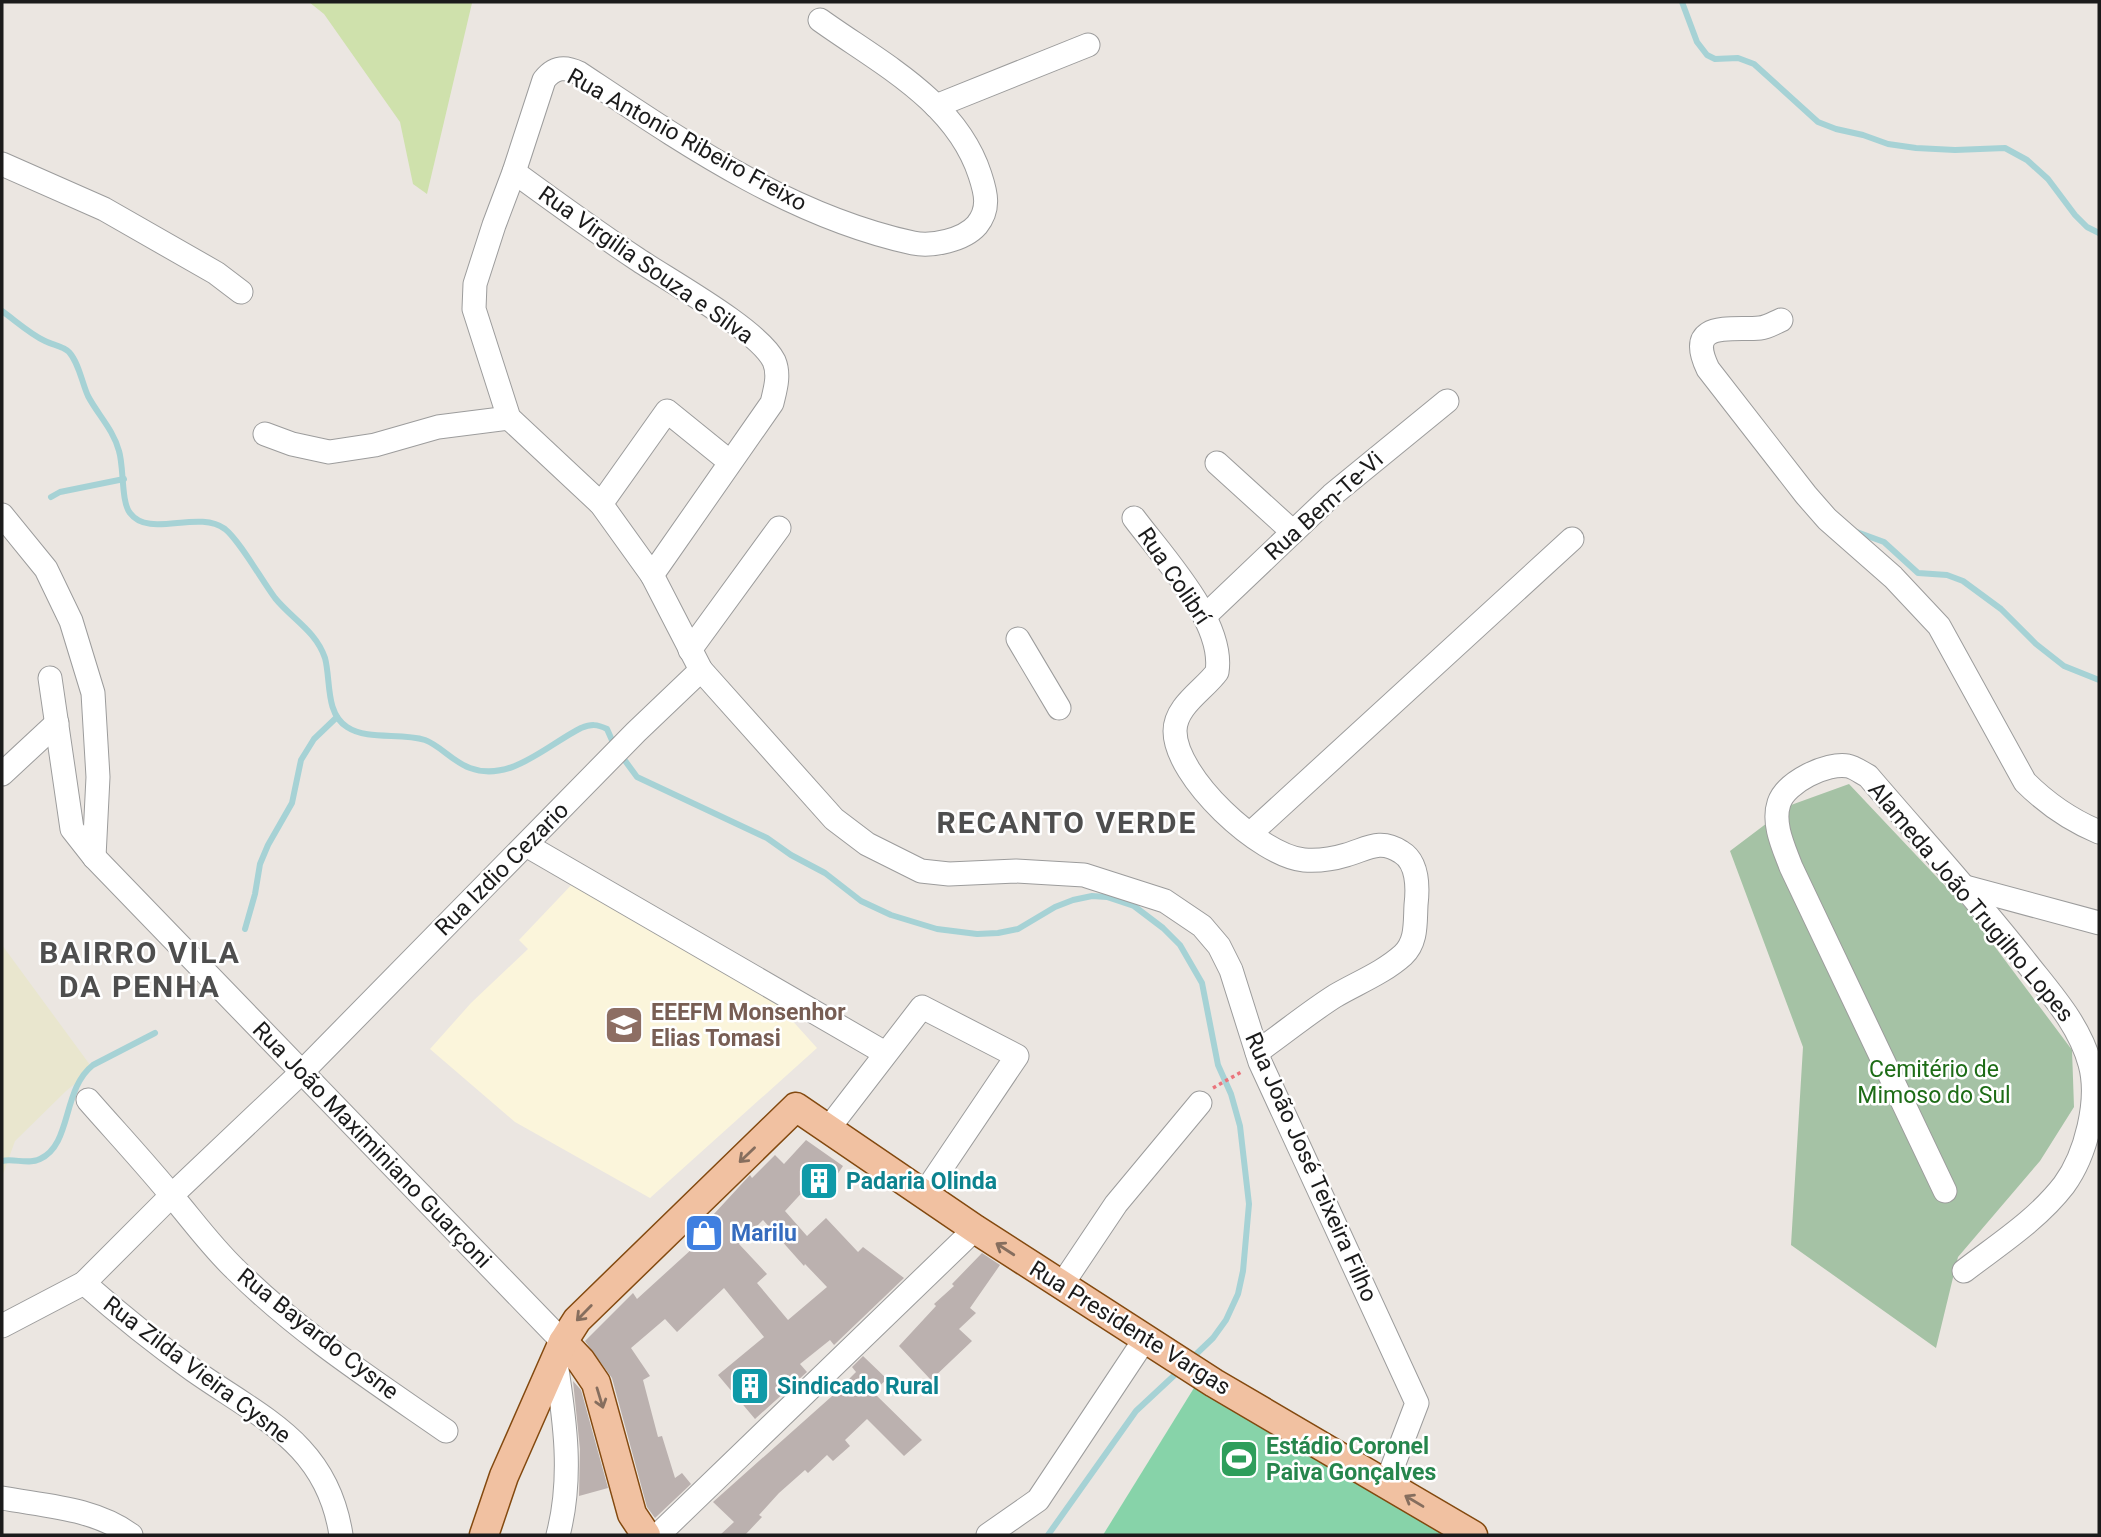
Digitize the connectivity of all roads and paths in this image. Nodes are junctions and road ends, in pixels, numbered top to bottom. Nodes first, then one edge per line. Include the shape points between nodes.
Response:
1 (820, 20) dead end
2 (1088, 45) dead end
3 (936, 106) junction
4 (2, 164) edge
5 (514, 172) junction
6 (241, 292) dead end
7 (1781, 320) dead end
8 (1447, 401) dead end
9 (509, 418) junction
10 (265, 434) dead end
11 (730, 462) junction
12 (1217, 463) dead end
13 (601, 504) junction
14 (2, 515) edge
15 (1134, 518) dead end
16 (779, 528) dead end
17 (1293, 532) junction
18 (1572, 538) dead end
19 (652, 575) junction
20 (1206, 615) junction
21 (1018, 639) dead end
22 (696, 660) junction
23 (50, 678) dead end
24 (1059, 708) dead end
25 (57, 723) junction
26 (2, 774) edge
27 (2099, 832) edge
28 (1251, 833) junction
29 (526, 845) junction
30 (94, 857) junction
31 (1962, 886) junction
32 (2099, 923) edge
33 (885, 1052) junction
34 (1257, 1052) junction
35 (1241, 1072) dead end
36 (1211, 1091) joint
37 (88, 1100) dead end
38 (828, 1129) junction
39 (1945, 1191) dead end
40 (925, 1194) junction
41 (172, 1195) junction
42 (975, 1229) junction
43 (1964, 1271) dead end
44 (84, 1283) junction
45 (1061, 1286) junction
46 (2, 1326) edge
47 (1145, 1339) junction
48 (559, 1352) junction
49 (446, 1432) dead end
50 (1386, 1484) junction
51 (2, 1498) edge
52 (131, 1535) edge
53 (341, 1535) edge
54 (484, 1535) edge
55 (558, 1535) edge
56 (646, 1535) edge
57 (658, 1535) edge
58 (988, 1535) edge
59 (1473, 1535) edge

1 - 3 street, Rua Antonio Ribeiro Freixo
2 - 3 street
3 - 5 street, Rua Antonio Ribeiro Freixo via 959,130 974,157 986,208 965,235 943,242 916,243 816,212 756,184 569,68 550,72 544,80
4 - 6 street via 104,209
5 - 9 street, Rua João José Teixeira Filho via 475,284 474,309
5 - 11 street, Rua Virgilia Souza e Silva via 722,314 774,362 777,382 772,403
7 - 27 street via 1767,327 1711,332 1702,346 1708,369 1805,495 1939,625 2025,782 2046,803
8 - 17 street, Rua Bem-Te-Vi
9 - 10 street via 438,427 329,452
9 - 13 street, Rua João José Teixeira Filho
11 - 13 street via 667,411
11 - 19 street, Rua Virgilia Souza e Silva
12 - 17 street
13 - 19 street, Rua João José Teixeira Filho
14 - 30 street via 46,569 71,621 93,693 98,777
15 - 20 street, Rua Colibrí
16 - 22 street, Rua Izdio Cezario
17 - 20 street, Rua Bem-Te-Vi
18 - 28 street
19 - 22 street, Rua João José Teixeira Filho
20 - 28 street, Rua Colibrí via 1216,646 1217,672 1178,716 1174,730 1185,765 1206,793
21 - 24 street
22 - 29 street, Rua Izdio Cezario via 636,732
22 - 34 street, Rua João José Teixeira Filho via 834,819 893,858 921,871 948,874 1016,871 1083,875 1165,901 1202,926 1231,970
23 - 25 street, Rua João Maximiniano Guarçoni
25 - 26 street
25 - 30 street, Rua João Maximiniano Guarçoni via 72,830
28 - 34 street via 1276,851 1301,860 1334,858 1372,845 1388,846 1413,863 1417,896 1414,939 1405,953
29 - 33 street
29 - 41 street, Rua Izdio Cezario via 304,1070
30 - 48 street, Rua João Maximiniano Guarçoni
31 - 32 street
31 - 39 street, Alameda João Trugilho Lopes via 1868,776 1849,766 1828,767 1805,777 1779,803 1779,835 1791,867
31 - 43 street, Alameda João Trugilho Lopes via 2078,1031 2091,1066 2094,1095 2084,1146 2065,1183 2037,1216
33 - 38 street
33 - 40 street via 922,1007 1017,1056
34 - 50 street, Rua João José Teixeira Filho via 1417,1403
35 - 36 path
36 - 45 street via 1116,1204
37 - 41 street, Rua Bayardo Cysne
38 - 40 main road, Rua Presidente Vargas
38 -> 48 main road, Rua Presidente Vargas via 796,1107 577,1320
40 - 42 main road, Rua Presidente Vargas
41 - 44 street, Rua Izdio Cezario
41 - 49 street, Rua Bayardo Cysne via 204,1237 272,1303
45 -> 42 main road, Rua Presidente Vargas
42 - 57 street
44 - 46 street, Rua Izdio Cezario
44 - 53 street, Rua Zilda Vieira Cysne via 136,1328 275,1424 308,1456 337,1512
45 - 47 main road, Rua Presidente Vargas
47 - 50 main road, Rua Presidente Vargas
47 - 58 street via 1038,1500
48 - 54 main road via 504,1476
48 - 55 street via 567,1463
48 -> 56 main road via 581,1361 596,1383 632,1514
59 -> 50 main road, Rua Presidente Vargas
51 - 52 street via 91,1514

